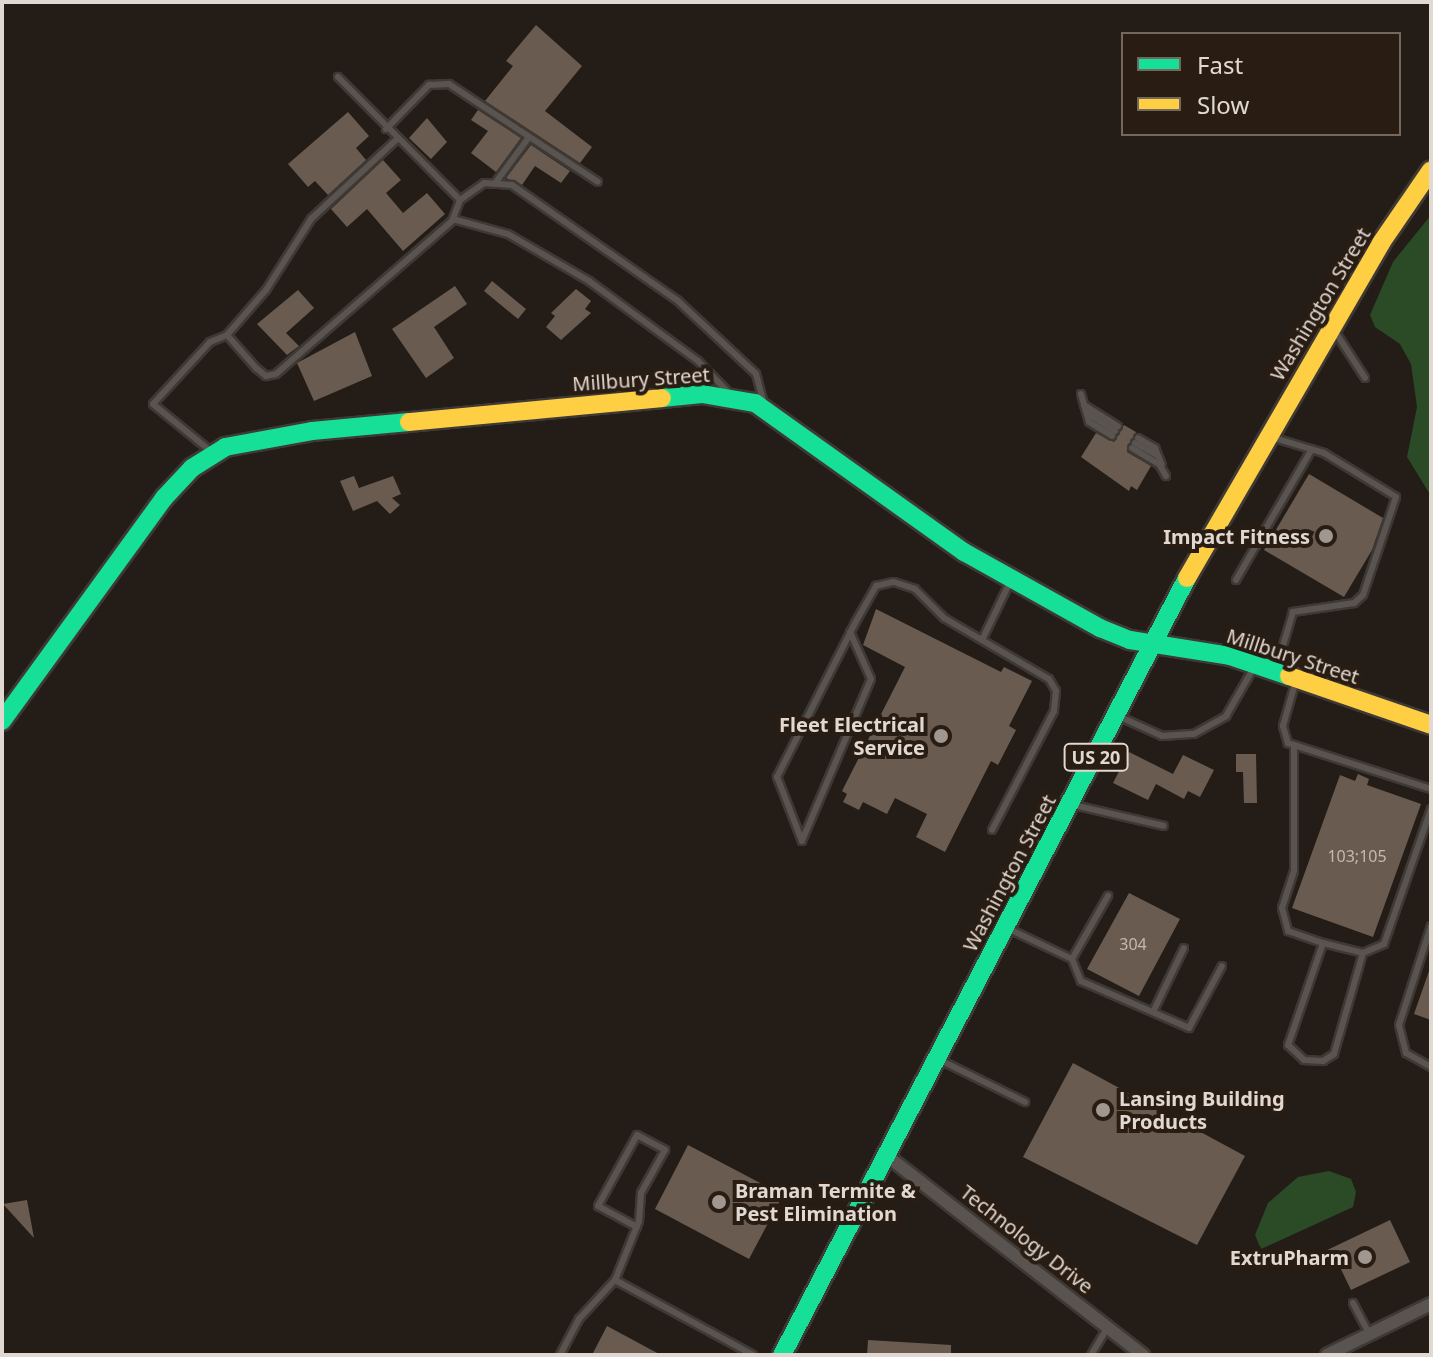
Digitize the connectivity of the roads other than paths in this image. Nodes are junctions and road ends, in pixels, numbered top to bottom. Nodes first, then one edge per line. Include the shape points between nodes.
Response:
1 (338, 77) dead end
2 (386, 129) junction
3 (529, 137) junction
4 (397, 139) junction
5 (1431, 170) edge
6 (496, 182) junction
7 (598, 182) dead end
8 (460, 200) junction
9 (453, 219) junction
10 (1331, 325) junction
11 (227, 335) junction
12 (1365, 378) dead end
13 (731, 395) junction
14 (764, 408) junction
15 (1115, 431) joint
16 (1269, 437) junction
17 (1312, 449) junction
18 (213, 453) junction
19 (1164, 473) joint
20 (1236, 580) dead end
21 (1010, 582) junction
22 (850, 632) junction
23 (982, 640) junction
24 (1154, 645) junction
25 (1254, 665) junction
26 (1275, 672) junction
27 (1296, 679) junction
28 (1118, 716) junction
29 (2, 721) edge
30 (1431, 725) edge
31 (1294, 745) junction
32 (1431, 789) edge
33 (1071, 805) junction
34 (1431, 809) edge
35 (1164, 826) dead end
36 (992, 830) dead end
37 (1108, 896) dead end
38 (1431, 926) edge
39 (1006, 927) junction
40 (1323, 943) junction
41 (1184, 948) dead end
42 (1363, 953) junction
43 (1072, 959) junction
44 (1222, 966) dead end
45 (1153, 1012) junction
46 (936, 1058) junction
47 (1431, 1067) edge
48 (1025, 1102) dead end
49 (886, 1155) junction
50 (637, 1227) junction
51 (615, 1280) junction
52 (1353, 1303) dead end
53 (1431, 1304) edge
54 (1108, 1327) junction
55 (1370, 1335) junction
56 (736, 1345) junction
57 (560, 1355) edge
58 (730, 1355) edge
59 (753, 1355) edge
60 (782, 1355) edge
61 (1091, 1355) edge
62 (1143, 1355) edge
63 (1327, 1355) edge

1 - 2 lane
2 - 3 lane via 419,93 439,83 465,91
2 - 4 lane
3 - 6 lane
3 - 7 lane
4 - 8 lane
4 - 11 lane via 311,219 266,290
5 - 10 street, Washington Street / US 20
6 - 8 lane via 475,186
6 - 14 lane via 526,192 702,320 756,374
8 - 9 lane
9 - 11 lane via 276,374 266,376
9 - 13 lane via 508,234 589,281 698,361
10 - 12 lane
10 - 16 street, Washington Street / US 20
11 - 18 lane via 210,342 153,404
13 - 14 street, Millbury Street
13 - 18 street, Millbury Street via 312,431 237,443
14 - 21 street, Millbury Street
15 - 15 lane via 1089,422 1082,398
16 - 17 lane
16 - 24 street, Washington Street / US 20 via 1210,534
17 - 20 lane
17 - 26 lane via 1396,497 1393,519 1363,595 1354,603 1293,612
18 - 29 street, Millbury Street via 164,498 69,636
19 - 19 lane via 1155,448 1135,443
21 - 23 lane
21 - 24 street, Millbury Street via 1115,635
22 - 22 lane via 777,777 802,841 871,679
22 - 23 lane via 876,586 894,582 915,589 944,618
23 - 36 lane via 1049,679 1056,691 1054,711
24 - 25 street, Millbury Street
24 - 28 street, Washington Street / US 20
25 - 26 street, Millbury Street
25 - 28 lane via 1226,716 1194,734 1162,736
26 - 27 street, Millbury Street
27 - 30 street, Millbury Street
27 - 31 lane via 1283,726 1288,743
28 - 33 street, Washington Street / US 20
31 - 32 lane
31 - 40 lane via 1294,871 1282,908 1288,931
33 - 35 lane
33 - 39 street, Washington Street / US 20
34 - 42 lane via 1384,944
37 - 43 lane
38 - 47 lane via 1399,1025 1406,1053
39 - 43 lane
39 - 46 street, Washington Street / US 20
40 - 42 lane
40 - 42 lane via 1288,1045 1304,1060 1323,1061 1334,1054
41 - 45 lane
43 - 45 lane via 1081,981
44 - 45 lane via 1189,1028
46 - 48 lane
46 - 49 street, Washington Street / US 20
49 - 54 street, Technology Drive
49 - 60 street, Washington Street / US 20
50 - 50 lane via 641,1193 665,1150 637,1135 598,1206
50 - 51 lane
51 - 56 lane
51 - 57 lane via 579,1319
52 - 55 lane
53 - 55 street
54 - 61 lane
54 - 62 street, Technology Drive
55 - 63 street
56 - 58 lane
56 - 59 lane

